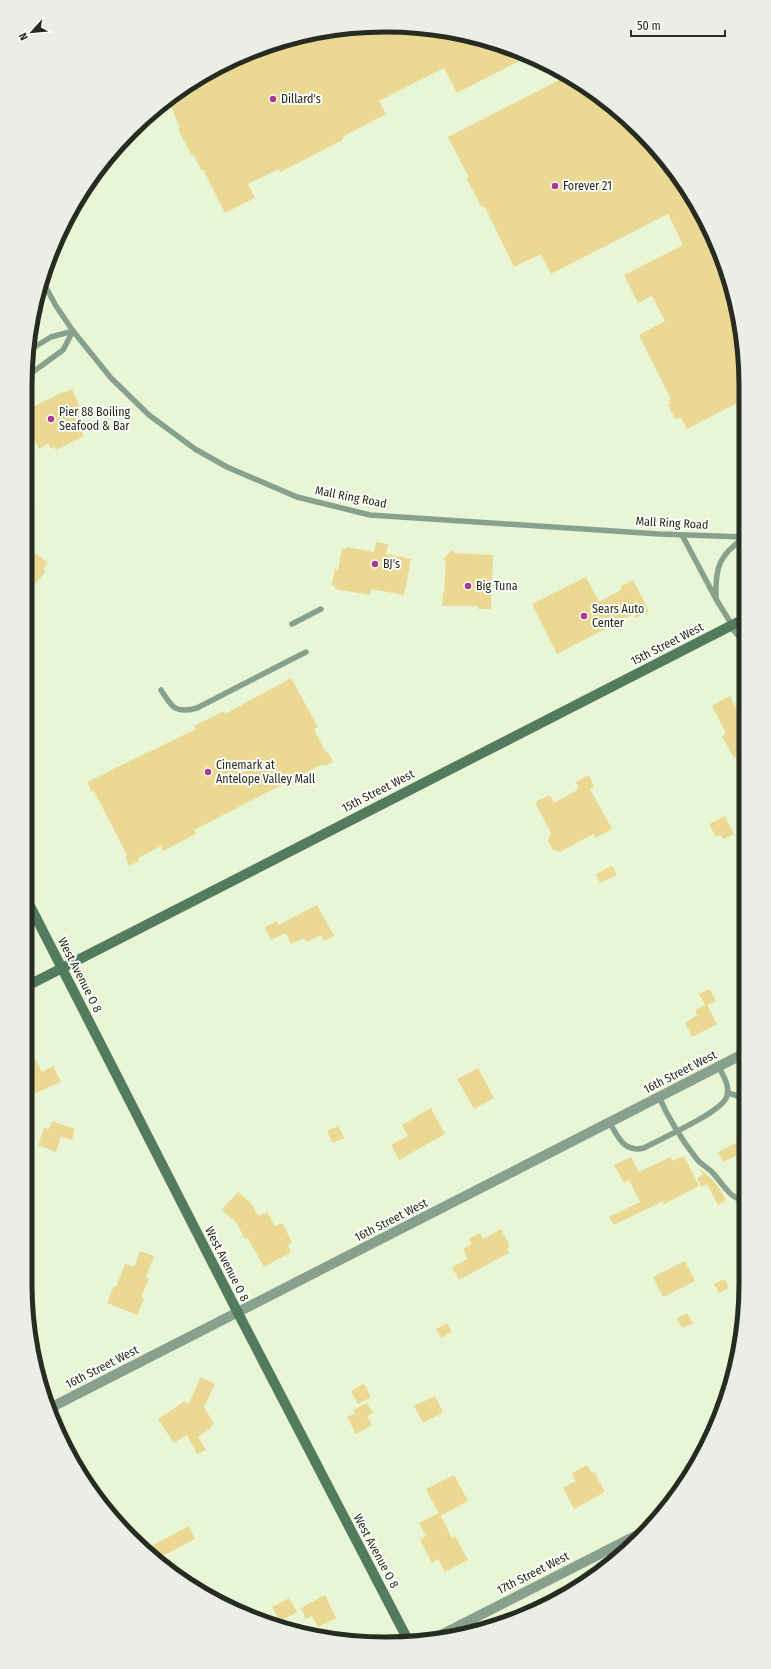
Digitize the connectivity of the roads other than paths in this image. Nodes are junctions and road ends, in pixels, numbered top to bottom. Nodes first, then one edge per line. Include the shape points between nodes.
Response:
1 (46, 288) edge
2 (72, 331) junction
3 (34, 348) edge
4 (33, 372) edge
5 (682, 535) junction
6 (739, 538) edge
7 (739, 541) edge
8 (716, 599) junction
9 (321, 609) dead end
10 (739, 622) edge
11 (292, 624) dead end
12 (732, 625) junction
13 (739, 633) edge
14 (306, 652) dead end
15 (161, 690) dead end
16 (32, 909) edge
17 (63, 968) junction
18 (32, 984) edge
19 (739, 1056) edge
20 (719, 1067) junction
21 (728, 1093) junction
22 (739, 1096) edge
23 (659, 1097) junction
24 (610, 1123) junction
25 (676, 1131) junction
26 (739, 1201) edge
27 (238, 1313) junction
28 (54, 1406) edge
29 (629, 1539) edge
30 (447, 1631) edge
31 (406, 1636) edge

1 - 2 lane, Mall Ring Road
2 - 3 lane via 51,336
2 - 4 lane via 63,350
2 - 5 lane, Mall Ring Road via 111,378 149,415 195,449 227,467 297,497 370,515
5 - 6 lane, Mall Ring Road
5 - 8 lane
7 - 8 lane via 721,558 716,576
8 - 12 lane
9 - 11 lane
10 - 12 street, 15th Street West
12 - 13 street
12 - 17 street, 15th Street West
14 - 15 lane via 197,708 179,710 169,703
16 - 17 street, West Avenue O 8
17 - 18 street, 15th Street West
17 - 27 street, West Avenue O 8
19 - 20 street, 16th Street West
20 - 21 lane
20 - 23 street, 16th Street West
21 - 22 lane
21 - 25 lane via 719,1107
23 - 24 street, 16th Street West
23 - 25 lane
24 - 25 lane via 623,1144 636,1150
24 - 27 street, 16th Street West
25 - 26 lane via 696,1158 712,1171
27 - 28 street, 16th Street West
27 - 31 street, West Avenue O 8
29 - 30 street, 17th Street West

